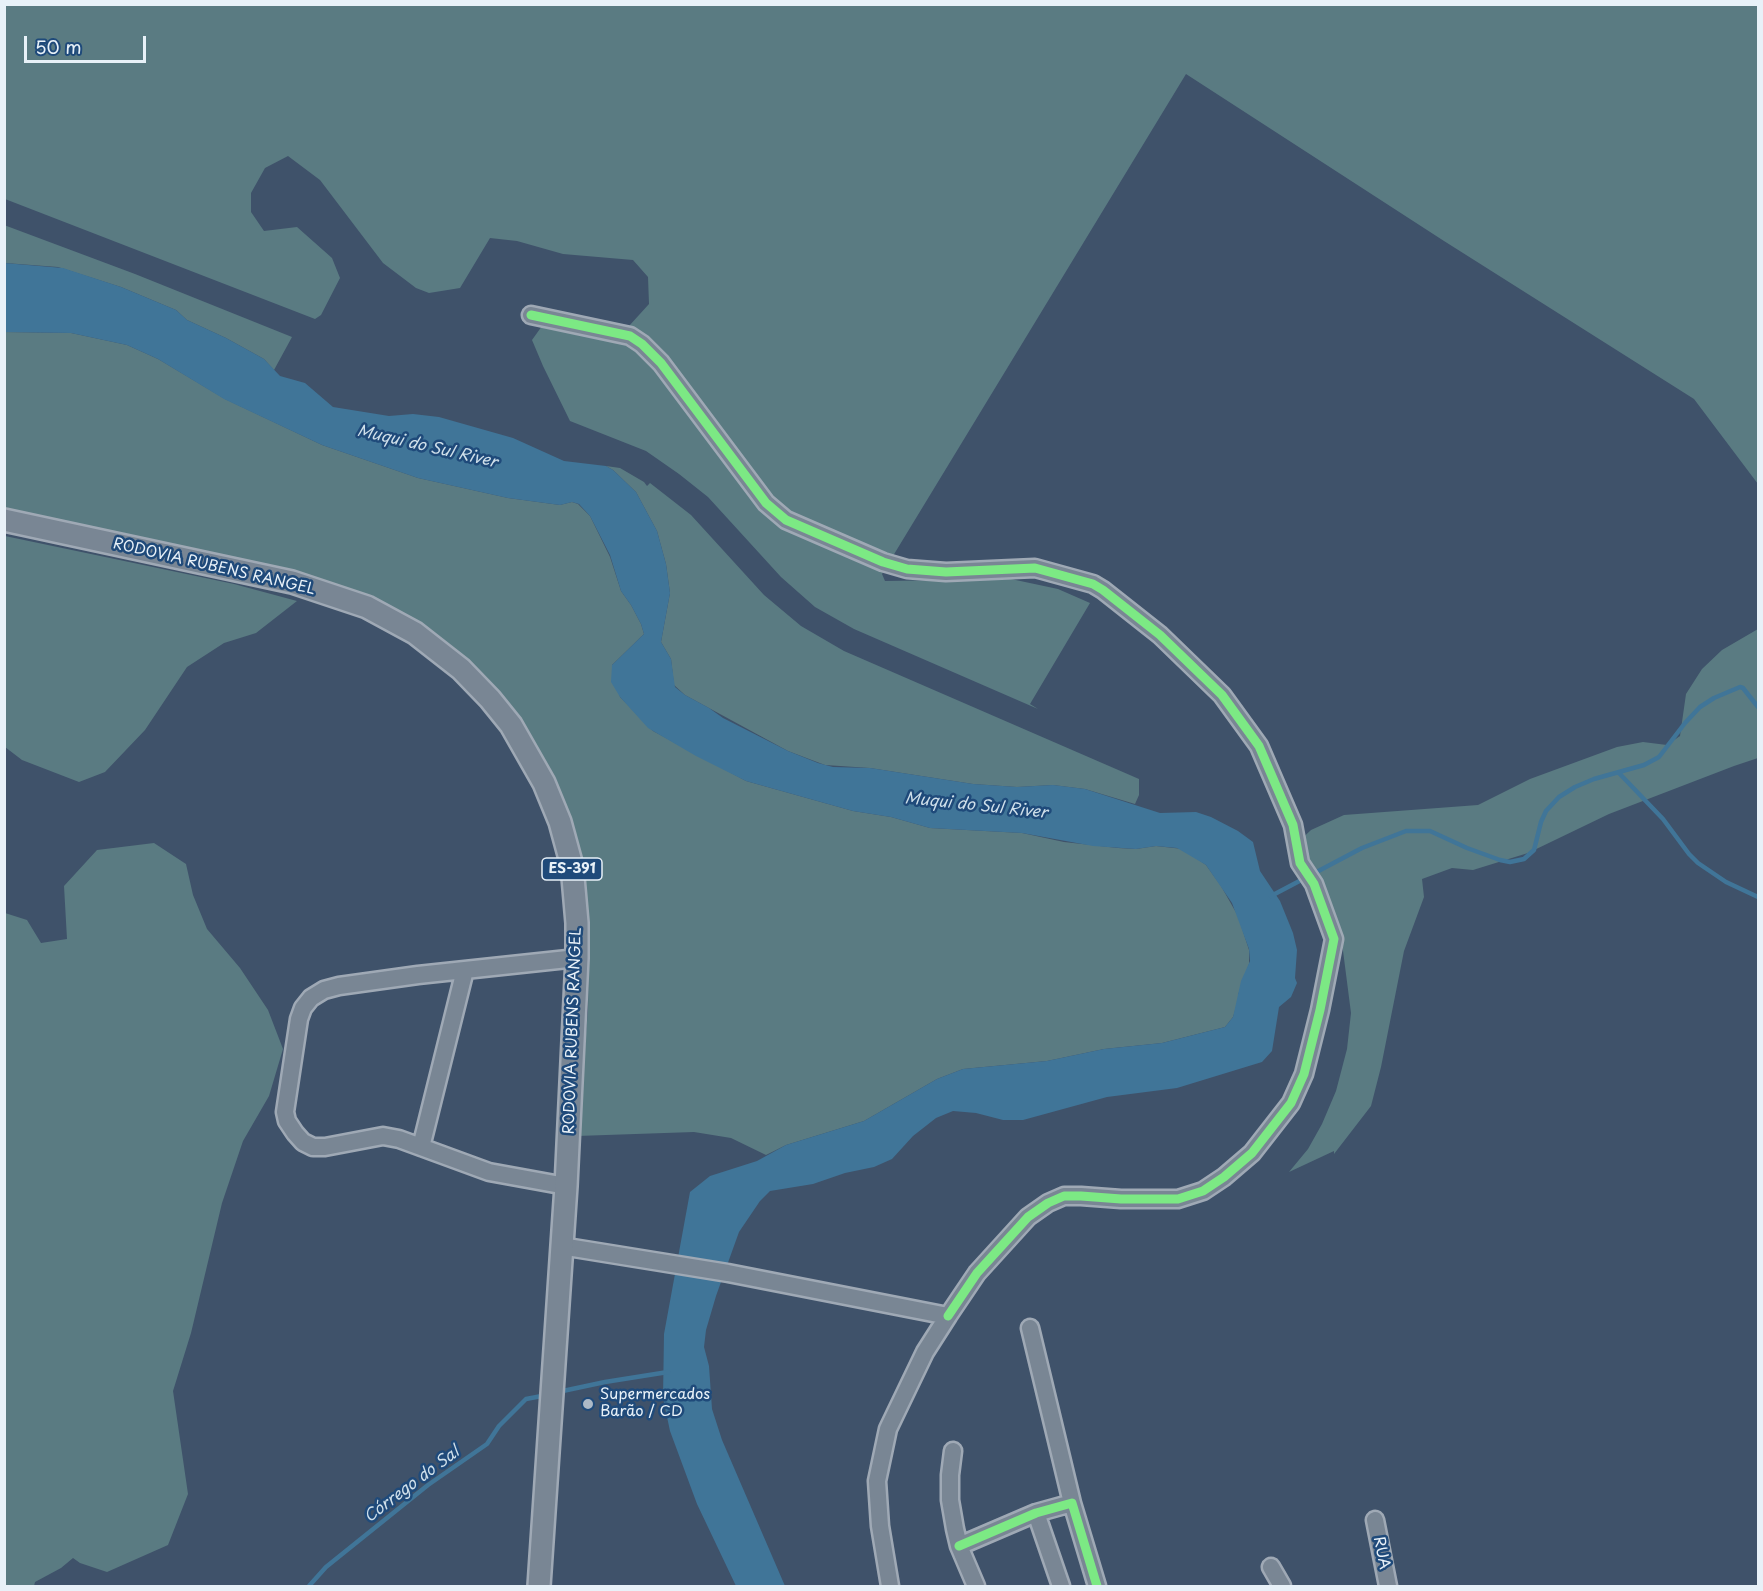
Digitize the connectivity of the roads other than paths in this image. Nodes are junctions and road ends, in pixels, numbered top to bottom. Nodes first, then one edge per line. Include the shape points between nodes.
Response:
1 (531, 315) dead end
2 (4, 520) edge
3 (578, 958) junction
4 (465, 970) junction
5 (421, 1147) junction
6 (566, 1186) junction
7 (561, 1246) junction
8 (948, 1316) junction
9 (1030, 1328) dead end
10 (953, 1451) dead end
11 (1072, 1503) junction
12 (1036, 1513) junction
13 (1375, 1520) dead end
14 (959, 1546) junction
15 (1271, 1567) dead end
16 (539, 1587) edge
17 (890, 1587) edge
18 (976, 1587) edge
19 (1061, 1587) edge
20 (1096, 1587) edge
21 (1282, 1587) edge
22 (1388, 1587) edge

1 - 8 street via 630,336 642,344 662,363 765,503 786,520 907,569 946,572 1035,568 1103,590 1160,635 1222,694 1259,746 1293,825 1300,863 1314,884 1334,939 1304,1074 1291,1103 1252,1153 1203,1191 1178,1199 1064,1196 1048,1203 1028,1217 977,1273
2 - 3 main road, RODOVIA RUBENS RANGEL / ES-391 via 292,582 368,607 415,633 461,669 490,699 511,725 544,783 572,866
3 - 4 street
3 - 6 main road, RODOVIA RUBENS RANGEL / ES-391
4 - 5 street
4 - 5 street via 331,988 311,998 299,1019 285,1112 303,1142 325,1147 383,1136
5 - 6 street via 489,1172
6 - 7 main road, RODOVIA RUBENS RANGEL / ES-391
7 - 8 street via 728,1273
7 - 16 main road, RODOVIA RUBENS RANGEL / ES-391
8 - 17 street via 925,1352 888,1429 877,1481
9 - 11 street
10 - 14 street via 950,1500
11 - 12 street
11 - 20 street
12 - 14 street
12 - 19 street
13 - 22 street, RUA
14 - 18 street
15 - 21 street

